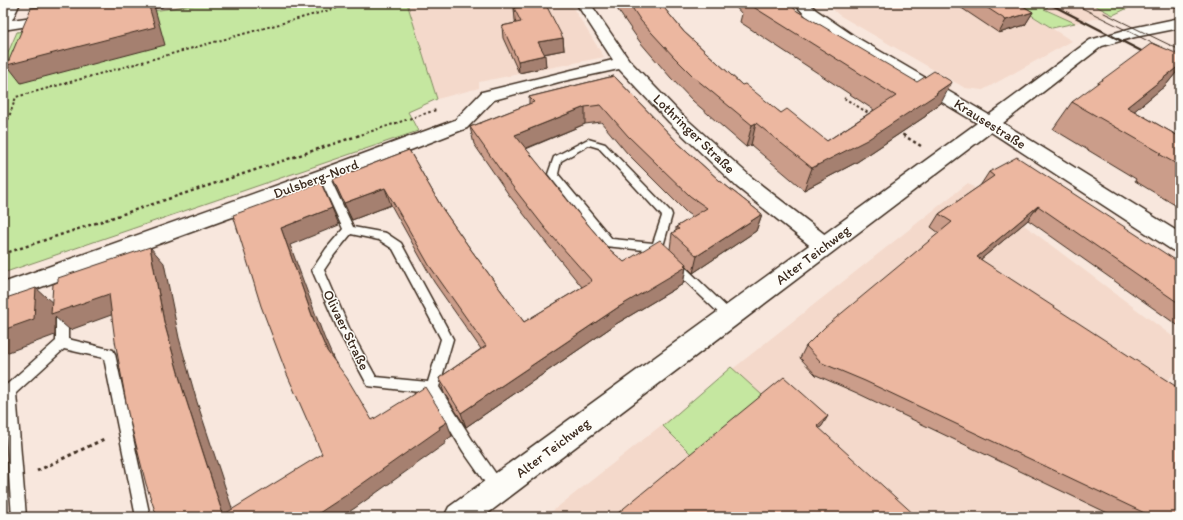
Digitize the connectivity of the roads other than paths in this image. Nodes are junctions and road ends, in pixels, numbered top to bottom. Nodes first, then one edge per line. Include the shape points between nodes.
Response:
1 (13, 3) edge
2 (157, 3) edge
3 (583, 3) edge
4 (801, 3) edge
5 (110, 10) edge
6 (64, 17) edge
7 (1180, 23) edge
8 (3, 25) edge
9 (623, 63) junction
10 (990, 123) junction
11 (324, 176) junction
12 (349, 230) junction
13 (1180, 244) edge
14 (825, 246) junction
15 (658, 247) junction
16 (3, 292) edge
17 (62, 297) edge
18 (730, 317) junction
19 (62, 343) junction
20 (432, 388) junction
21 (498, 488) junction
22 (19, 517) edge
23 (143, 517) edge
24 (459, 517) edge

1 - 8 street
2 - 5 street
3 - 9 street, Lothringer Straße
4 - 10 street, Krausestraße via 848,39
6 - 8 street
7 - 10 street, Alter Teichweg via 1096,43
9 - 11 street, Dulsberg-Nord via 488,96 461,124
9 - 14 street, Lothringer Straße via 675,118 744,182
10 - 13 street, Krausestraße
10 - 14 street, Alter Teichweg
11 - 12 lane
11 - 16 street, Dulsberg-Nord via 62,278
12 - 20 lane via 382,236 397,246 444,332 447,339
12 - 20 lane, Olivaer Straße via 318,270 345,332 372,382
14 - 18 street, Alter Teichweg
15 - 15 lane via 609,242 553,174 557,159 588,142 602,146 667,215
15 - 18 lane
17 - 19 lane
18 - 21 street, Alter Teichweg
19 - 22 lane via 9,391
19 - 23 lane via 109,354
20 - 21 lane
21 - 24 street, Alter Teichweg

